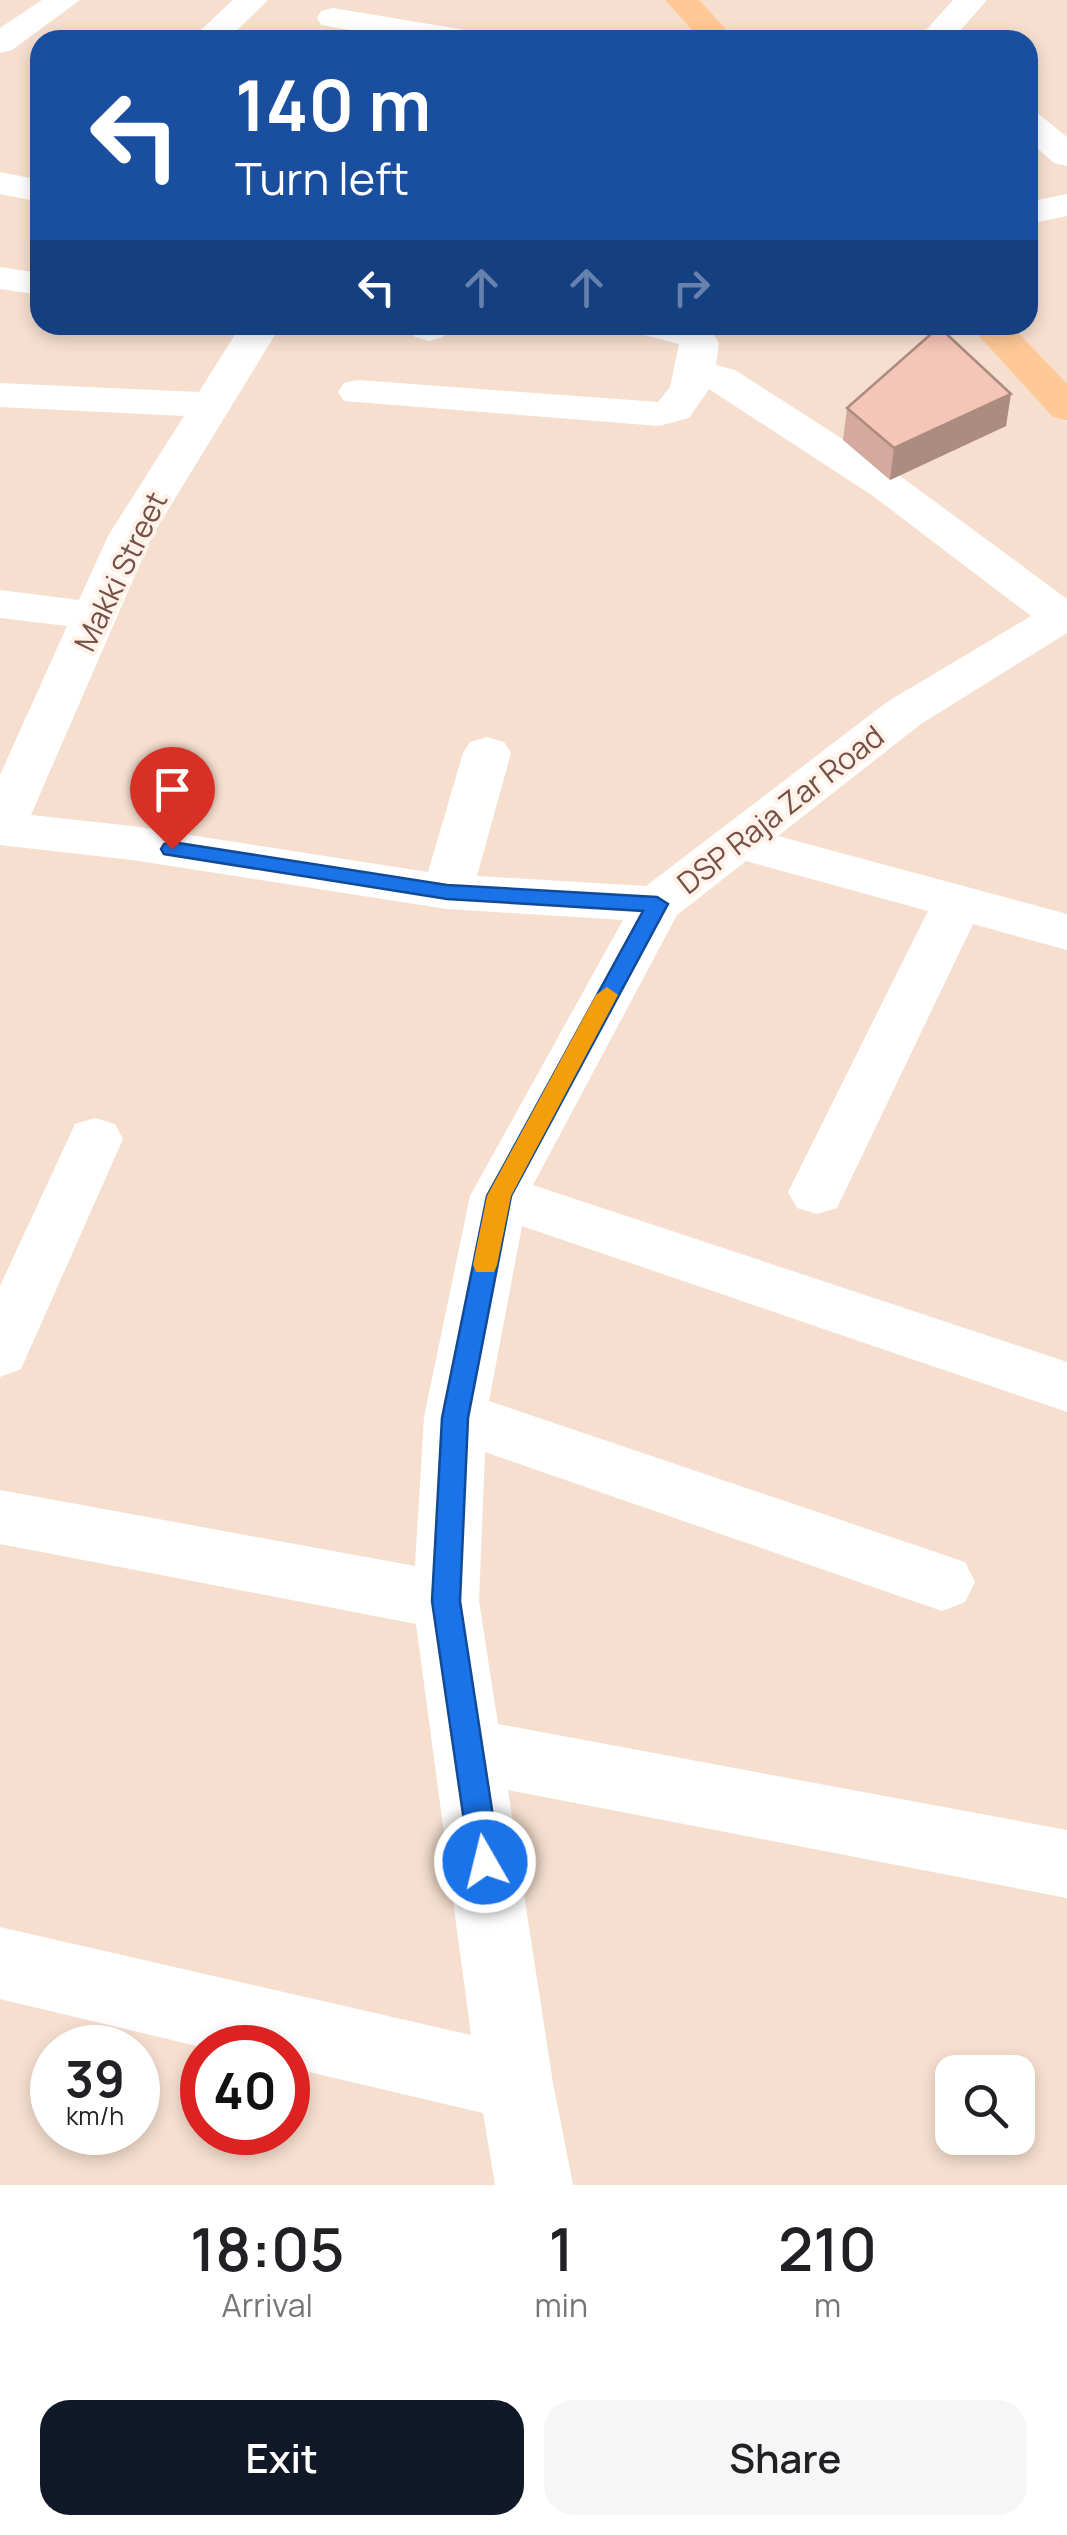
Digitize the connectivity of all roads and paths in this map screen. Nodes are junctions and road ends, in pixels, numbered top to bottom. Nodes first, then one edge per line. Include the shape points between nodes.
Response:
1 (3, 0) edge
2 (252, 0) edge
3 (681, 0) edge
4 (970, 0) edge
5 (55, 6) edge
6 (333, 18) dead end
7 (218, 30) edge
8 (404, 30) edge
9 (704, 30) edge
10 (943, 30) edge
11 (0, 43) edge
12 (1038, 130) edge
13 (1067, 155) edge
14 (0, 183) edge
15 (30, 188) edge
16 (1067, 205) edge
17 (1038, 211) edge
18 (0, 278) edge
19 (30, 282) edge
20 (255, 335) edge
21 (690, 335) edge
22 (998, 335) edge
23 (695, 371) junction
24 (358, 392) dead end
25 (0, 396) edge
26 (211, 405) junction
27 (1067, 408) edge
28 (0, 604) edge
29 (1064, 615) edge
30 (94, 616) junction
31 (487, 753) dead end
32 (1, 828) edge
33 (738, 842) junction
34 (447, 892) junction
35 (958, 902) junction
36 (657, 904) junction
37 (1067, 932) edge
38 (95, 1139) dead end
39 (817, 1192) dead end
40 (499, 1196) junction
41 (0, 1352) edge
42 (1067, 1387) edge
43 (455, 1418) junction
44 (0, 1517) edge
45 (942, 1582) dead end
46 (446, 1601) junction
47 (470, 1752) junction
48 (1067, 1864) edge
49 (0, 1964) edge
50 (515, 2083) junction
51 (534, 2185) edge

1 - 5 street
2 - 7 street
3 - 9 main road
4 - 10 street
5 - 11 street
6 - 8 street
12 - 13 street
14 - 15 street
16 - 17 street
18 - 19 street
20 - 26 street, Makki Street
21 - 23 street via 699,343
22 - 27 main road
23 - 24 street via 684,405 659,414
23 - 29 street via 721,379 888,487
25 - 26 street
26 - 30 street, Makki Street via 130,536
28 - 30 street
29 - 33 street, DSP Raja Zar Road via 904,712
30 - 32 street, Makki Street
31 - 34 street
32 - 34 street
33 - 35 street
33 - 36 street, DSP Raja Zar Road
34 - 36 street
35 - 37 street
35 - 39 street
36 - 40 street, DSP Raja Zar Road
38 - 41 street
40 - 42 street
40 - 43 street, DSP Raja Zar Road
43 - 45 street
43 - 46 street, DSP Raja Zar Road
44 - 46 street
46 - 47 street, DSP Raja Zar Road
47 - 48 street
47 - 50 street, DSP Raja Zar Road
49 - 50 street
50 - 51 street, DSP Raja Zar Road

